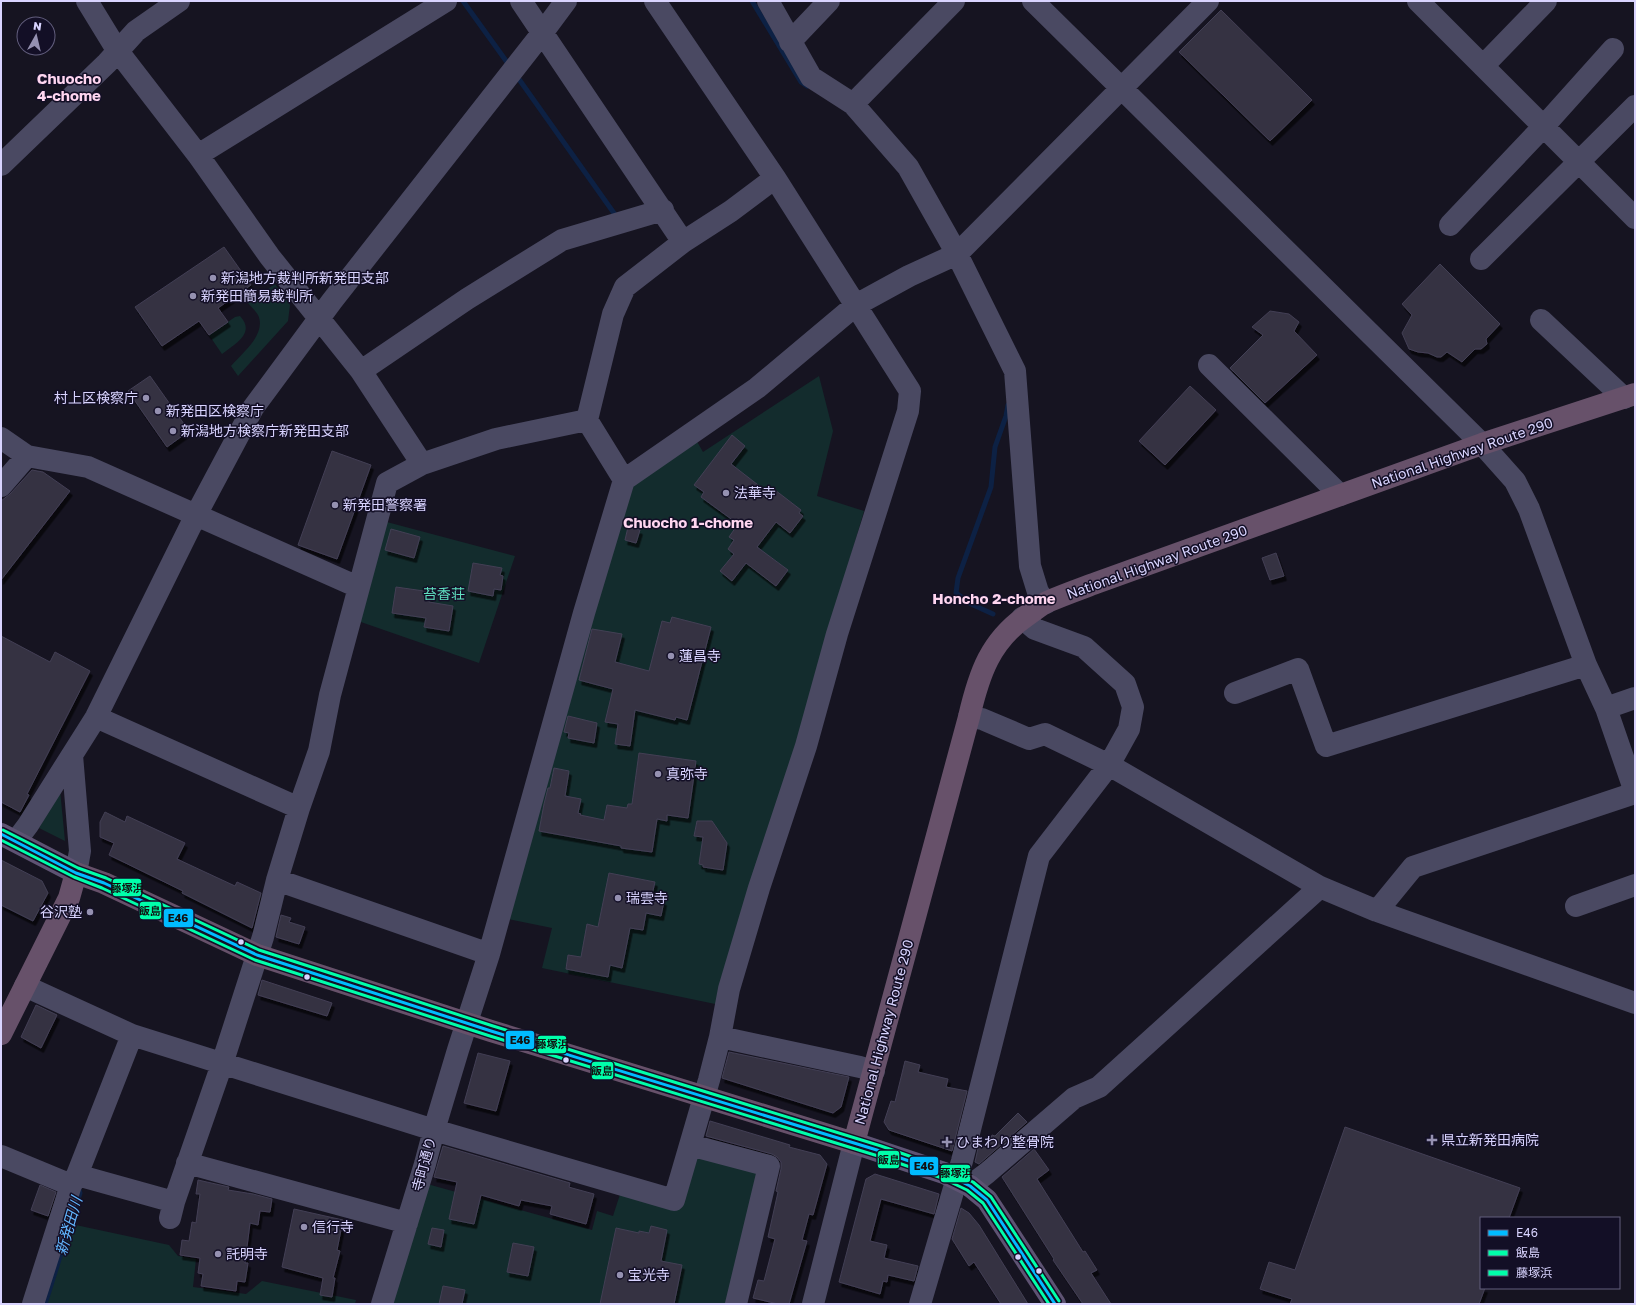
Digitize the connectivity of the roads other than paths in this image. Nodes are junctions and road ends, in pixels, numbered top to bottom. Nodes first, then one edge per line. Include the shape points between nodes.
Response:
1 (87, 1) edge
2 (178, 1) edge
3 (446, 1) edge
4 (521, 1) edge
5 (566, 1) edge
6 (655, 1) edge
7 (768, 1) edge
8 (829, 1) edge
9 (954, 1) edge
10 (1033, 1) edge
11 (1208, 1) edge
12 (1418, 1) edge
13 (1546, 1) edge
14 (543, 32) junction
15 (790, 42) junction
16 (1613, 49) dead end
17 (117, 50) junction
18 (1483, 66) junction
19 (1122, 88) junction
20 (853, 104) junction
21 (1635, 106) edge
22 (1544, 126) junction
23 (198, 156) junction
24 (1579, 160) junction
25 (1, 165) edge
26 (776, 178) junction
27 (663, 210) junction
28 (1635, 218) edge
29 (1450, 225) dead end
30 (683, 242) junction
31 (957, 254) junction
32 (1481, 259) dead end
33 (856, 305) junction
34 (319, 318) junction
35 (1541, 320) dead end
36 (1209, 365) dead end
37 (361, 371) junction
38 (1630, 396) edge
39 (586, 420) junction
40 (1, 438) edge
41 (1482, 444) junction
42 (27, 456) junction
43 (422, 464) junction
44 (624, 480) junction
45 (1, 486) edge
46 (1340, 495) junction
47 (196, 515) junction
48 (358, 587) junction
49 (1046, 603) junction
50 (1022, 618) junction
51 (1586, 665) junction
52 (1235, 693) dead end
53 (1635, 698) edge
54 (1606, 708) junction
55 (96, 717) junction
56 (969, 717) junction
57 (72, 755) junction
58 (1109, 765) junction
59 (1635, 793) edge
60 (299, 808) junction
61 (8, 837) edge
62 (76, 873) junction
63 (277, 880) junction
64 (1635, 885) edge
65 (1320, 887) junction
66 (1576, 906) dead end
67 (1377, 911) junction
68 (489, 954) junction
69 (257, 955) junction
70 (25, 986) junction
71 (1635, 1003) edge
72 (467, 1024) junction
73 (1, 1034) edge
74 (132, 1035) junction
75 (720, 1038) junction
76 (222, 1064) junction
77 (874, 1072) junction
78 (704, 1096) junction
79 (434, 1130) junction
80 (854, 1143) junction
81 (690, 1145) junction
82 (1, 1156) edge
83 (187, 1163) junction
84 (74, 1180) junction
85 (963, 1183) junction
86 (407, 1223) junction
87 (33, 1304) edge
88 (382, 1304) edge
89 (736, 1304) edge
90 (813, 1304) edge
91 (920, 1304) edge
92 (1055, 1304) edge

1 - 17 street
2 - 17 street via 136,31
3 - 23 street
4 - 14 street
5 - 14 street
6 - 26 street
7 - 15 street
8 - 15 street
9 - 20 street
10 - 19 street
11 - 19 street
12 - 18 street
13 - 18 street
14 - 27 street
14 - 34 street
15 - 20 street via 811,77
16 - 22 street
17 - 23 street
17 - 25 street via 107,63
18 - 22 street
19 - 31 street
19 - 41 street
20 - 31 street via 908,167
21 - 24 street
22 - 24 street
22 - 29 street
23 - 34 street via 270,257
24 - 28 street
24 - 32 street
26 - 30 street
26 - 33 street
27 - 30 street
27 - 37 street via 562,240 467,299
30 - 39 street via 625,287 613,314
31 - 33 street
31 - 49 street via 1015,370 1030,566 1038,592
33 - 44 street via 757,388
33 - 75 street via 910,391 908,411 839,627 806,746 758,888 729,989
34 - 37 street
34 - 47 street via 253,408
35 - 38 street
36 - 46 street
37 - 43 street
38 - 41 highway, National Highway Route 290
39 - 43 street via 496,438
39 - 44 street
40 - 42 street
41 - 46 highway, National Highway Route 290
41 - 51 street via 1515,481 1529,510
42 - 45 street
42 - 47 street via 88,467
43 - 48 street via 387,483
44 - 68 street, 寺町通り
46 - 49 highway, National Highway Route 290
47 - 48 street
47 - 55 street
48 - 60 street via 330,695 319,751
49 - 50 highway, National Highway Route 290
50 - 56 highway, National Highway Route 290 via 999,641 985,664 976,685
50 - 58 street via 1035,629 1084,647 1125,684 1133,707 1129,729
51 - 52 street via 1326,746 1298,669
51 - 54 street
53 - 54 street
54 - 59 street
55 - 57 street
55 - 60 street
56 - 58 street via 982,719 1029,739 1045,734
56 - 77 highway, National Highway Route 290
57 - 61 street via 28,825
57 - 62 street via 80,851
58 - 65 street
58 - 85 street via 1039,856
59 - 67 street via 1413,867
60 - 63 street
61 - 62 main road
62 - 69 highway, National Highway Route 290 via 104,883
62 - 70 highway via 69,898
63 - 68 street
63 - 69 street
64 - 66 street
65 - 67 street
65 - 85 street via 1099,1087 1074,1098 987,1173
67 - 71 street
68 - 72 street, 寺町通り
69 - 72 highway, National Highway Route 290
69 - 76 street
70 - 73 highway
70 - 74 street
72 - 78 highway, National Highway Route 290
72 - 79 street, 寺町通り
74 - 76 street
74 - 84 street
75 - 77 street
75 - 78 street
76 - 79 street
76 - 83 street
77 - 80 highway, National Highway Route 290
78 - 80 highway, National Highway Route 290
78 - 81 street
79 - 81 street via 674,1200
79 - 86 street, 寺町通り
80 - 85 main road via 944,1173
80 - 90 street
81 - 89 street via 769,1166
82 - 84 street
83 - 84 street via 172,1210
83 - 86 street
84 - 87 street
85 - 91 street
85 - 92 main road via 987,1200
86 - 88 street, 寺町通り

